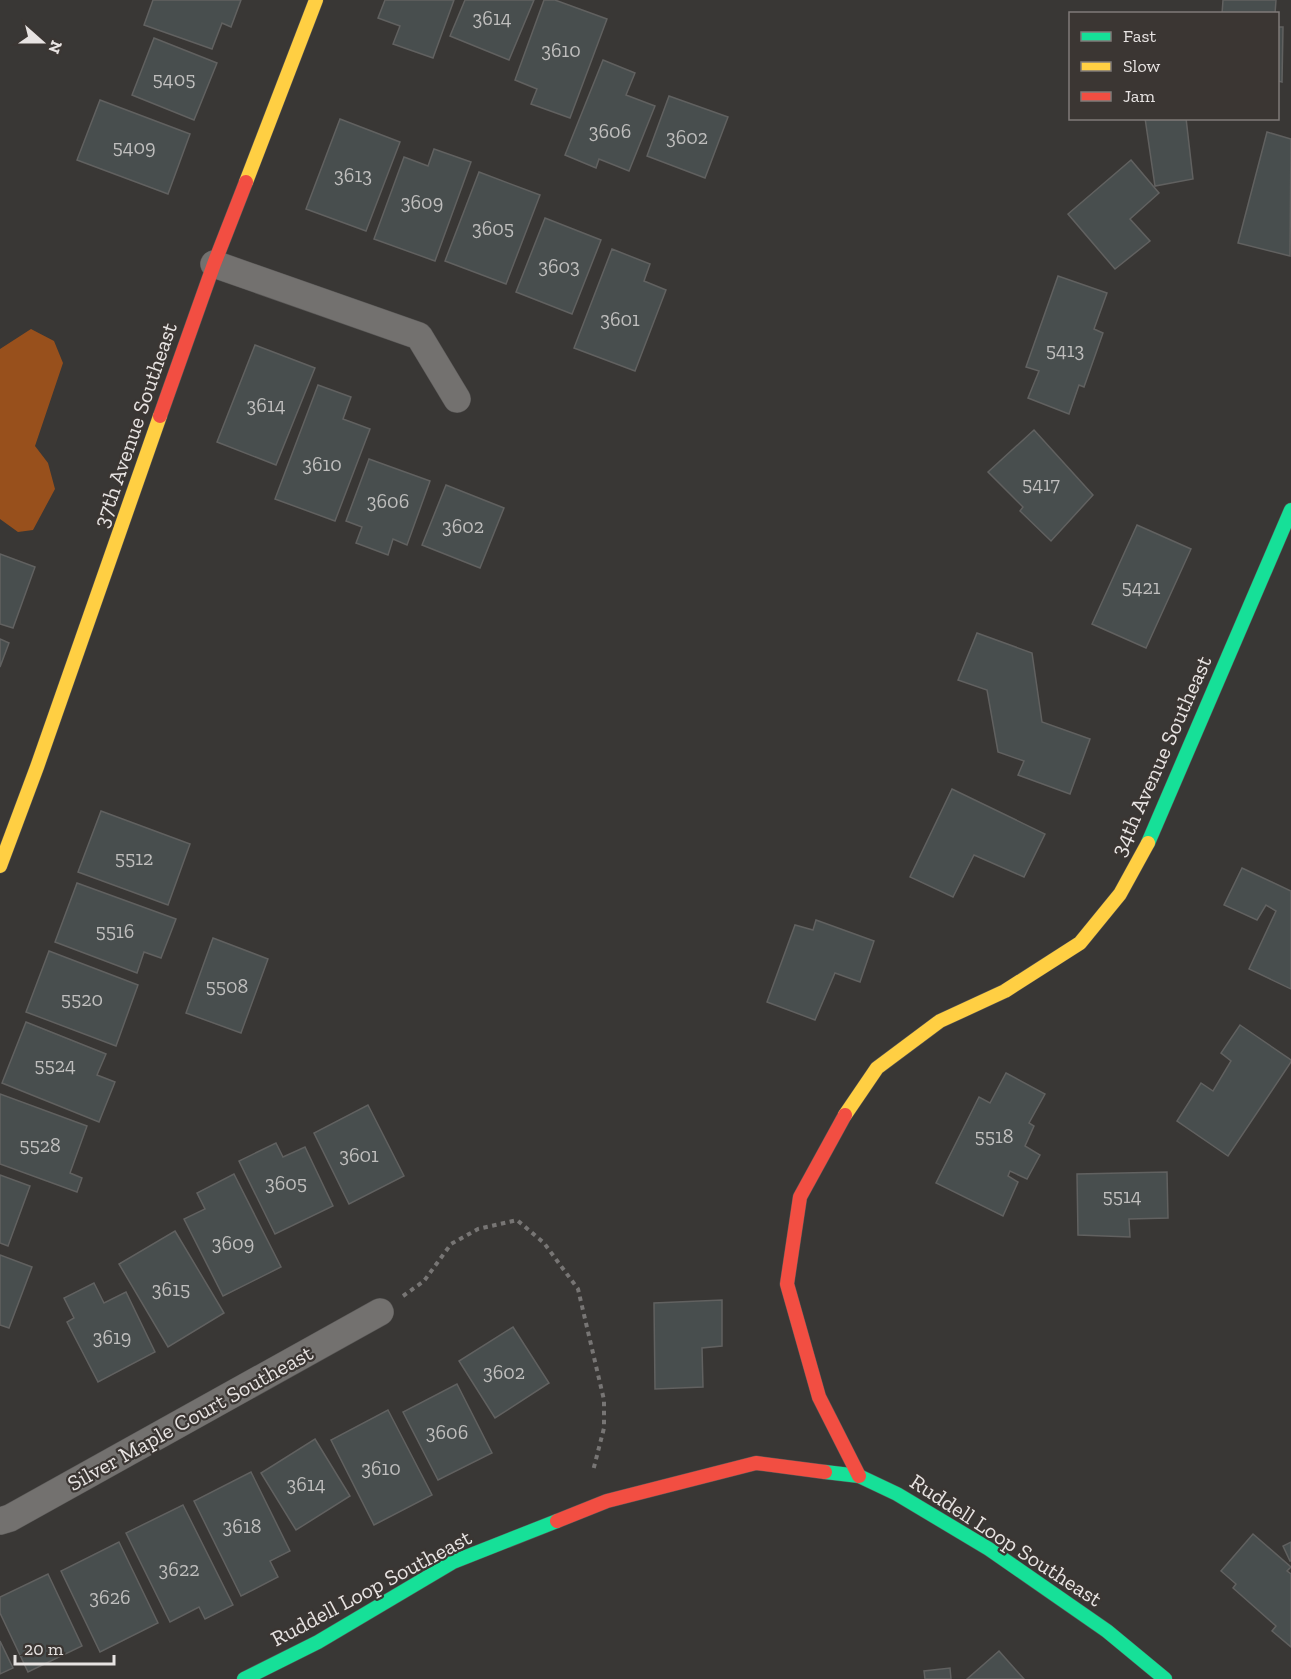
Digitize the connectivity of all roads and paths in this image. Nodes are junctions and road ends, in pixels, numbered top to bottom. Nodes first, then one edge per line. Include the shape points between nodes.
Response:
1 (316, 0) edge
2 (214, 264) junction
3 (457, 399) dead end
4 (1291, 510) edge
5 (0, 866) edge
6 (380, 1312) joint
7 (860, 1476) junction
8 (583, 1511) junction
9 (0, 1521) edge
10 (244, 1679) edge
11 (1165, 1679) edge

1 - 2 street, 37th Avenue Southeast
2 - 3 street via 419,336
2 - 5 street, 37th Avenue Southeast
4 - 7 street, 34th Avenue Southeast via 1155,831 1120,894 1080,943 1005,991 940,1021 877,1068 842,1119 800,1197 787,1284 819,1397
6 - 8 path via 424,1281 451,1244 478,1229 517,1220 544,1244 578,1289 604,1400 604,1428
6 - 9 street, Silver Maple Court Southeast
7 - 8 street, Ruddell Loop Southeast via 756,1463 607,1501
7 - 11 street, Ruddell Loop Southeast via 989,1550 1107,1631
8 - 10 street, Ruddell Loop Southeast via 453,1562 318,1642

